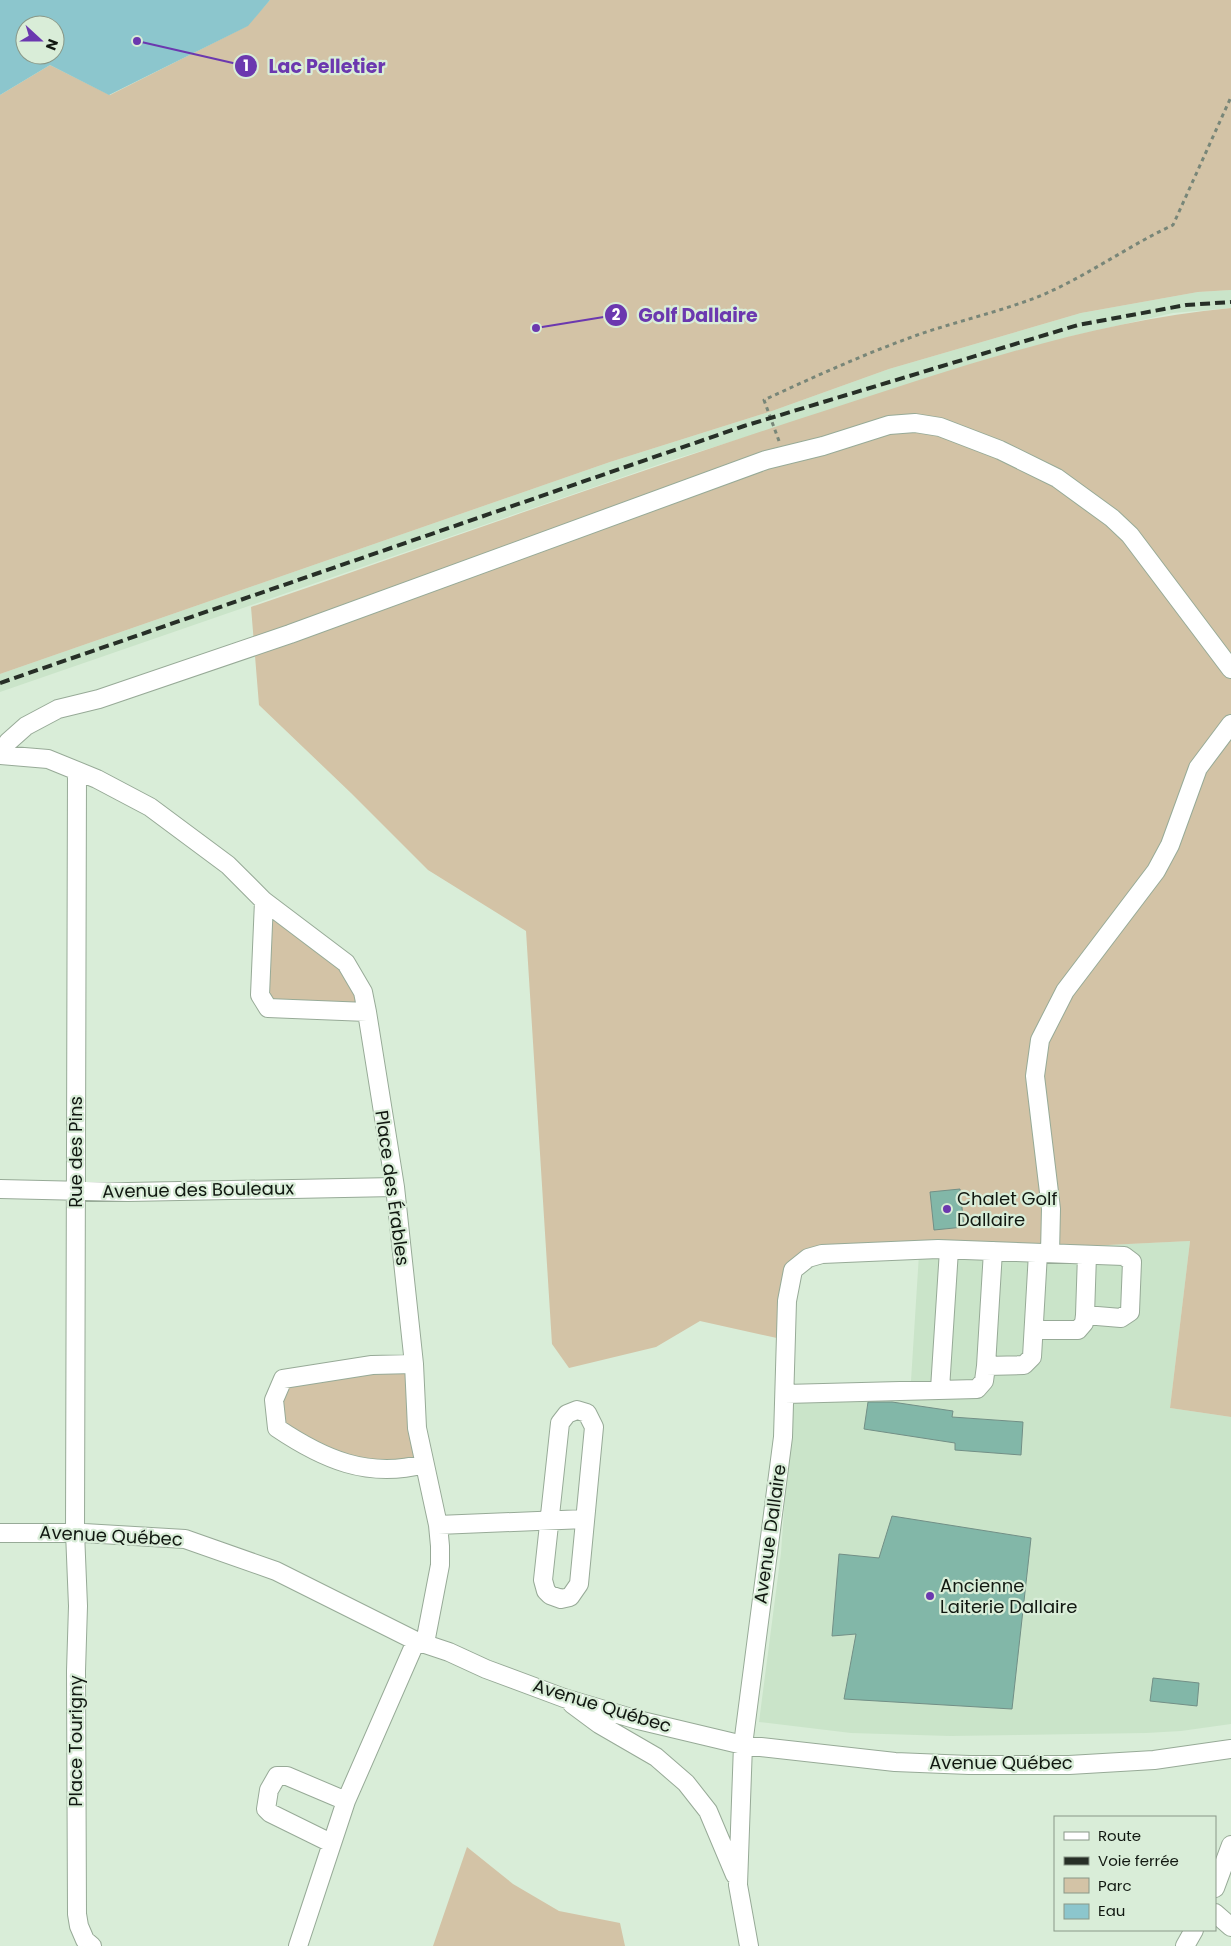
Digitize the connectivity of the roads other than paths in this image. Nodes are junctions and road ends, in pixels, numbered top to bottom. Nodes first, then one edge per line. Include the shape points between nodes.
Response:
1 (1231, 669) edge
2 (1231, 724) edge
3 (1, 755) edge
4 (77, 771) junction
5 (264, 901) junction
6 (367, 1012) junction
7 (396, 1187) junction
8 (0, 1189) edge
9 (76, 1190) junction
10 (943, 1249) junction
11 (993, 1251) junction
12 (1044, 1253) junction
13 (1087, 1254) junction
14 (1085, 1315) junction
15 (1034, 1330) junction
16 (414, 1364) junction
17 (986, 1366) junction
18 (940, 1390) junction
19 (785, 1394) junction
20 (424, 1464) junction
21 (584, 1519) junction
22 (549, 1520) junction
23 (438, 1526) junction
24 (75, 1532) junction
25 (0, 1533) edge
26 (420, 1642) junction
27 (564, 1698) junction
28 (742, 1745) junction
29 (1231, 1749) edge
30 (346, 1801) junction
31 (330, 1843) junction
32 (1231, 1845) edge
33 (738, 1884) junction
34 (1216, 1885) edge
35 (1216, 1914) edge
36 (1231, 1927) edge
37 (1193, 1931) edge
38 (92, 1946) edge
39 (298, 1946) edge
40 (749, 1946) edge
41 (1185, 1946) edge

1 - 3 street via 1130,535 1057,478 1000,450 940,427 890,424 766,460 290,634 58,709 26,726 8,742
2 - 12 street via 1198,768 1160,865 1065,991 1040,1040 1034,1076 1051,1209
3 - 4 street, Place des Érables via 48,759
4 - 5 street, Place des Érables via 150,807 228,865
4 - 9 street, Rue des Pins
5 - 6 street, Place des Érables via 346,963 363,992
5 - 6 street via 260,995 268,1008
6 - 7 street, Place des Érables
7 - 9 street, Avenue des Bouleaux
7 - 16 street, Place des Érables
8 - 9 street, Avenue des Bouleaux
9 - 24 street, Rue des Pins
10 - 11 street, Avenue Dallaire
10 - 18 street
10 - 19 street, Avenue Dallaire via 822,1254 802,1262 794,1270 787,1301
11 - 12 street, Avenue Dallaire
11 - 17 street
12 - 13 street, Avenue Dallaire
12 - 15 street
13 - 14 street
13 - 14 street, Avenue Dallaire via 1124,1256 1132,1262 1130,1312 1121,1318
14 - 15 street via 1078,1330
15 - 17 street via 1032,1356 1024,1364
16 - 20 street, Place des Érables via 417,1428
16 - 20 street via 372,1365 282,1379 274,1400 277,1428 306,1448 360,1468 401,1470
17 - 18 street via 984,1381 977,1388
18 - 19 street
19 - 28 street, Avenue Dallaire via 783,1437
20 - 23 street, Place des Érables
21 - 22 street
21 - 22 street via 579,1584 570,1597 561,1599 550,1595 544,1585
21 - 22 street via 594,1427 587,1414 577,1410 567,1414 560,1423
22 - 23 street
23 - 26 street, Place des Érables via 440,1565
24 - 25 street, Avenue Québec
24 - 26 street, Avenue Québec via 185,1539 276,1571
24 - 38 street, Place Tourigny via 78,1606 77,1914 85,1940
26 - 27 street, Avenue Québec
26 - 30 street
27 - 28 street, Avenue Québec
27 - 33 street via 598,1724 656,1757 686,1783 708,1811
28 - 29 street, Avenue Québec via 895,1762 969,1765 1154,1760
28 - 33 street, Avenue Dallaire
30 - 31 street
30 - 31 street via 287,1776 277,1776 269,1790 266,1809 270,1813
31 - 39 street
32 - 34 street
33 - 40 street, Avenue Dallaire
35 - 36 street
37 - 41 street

